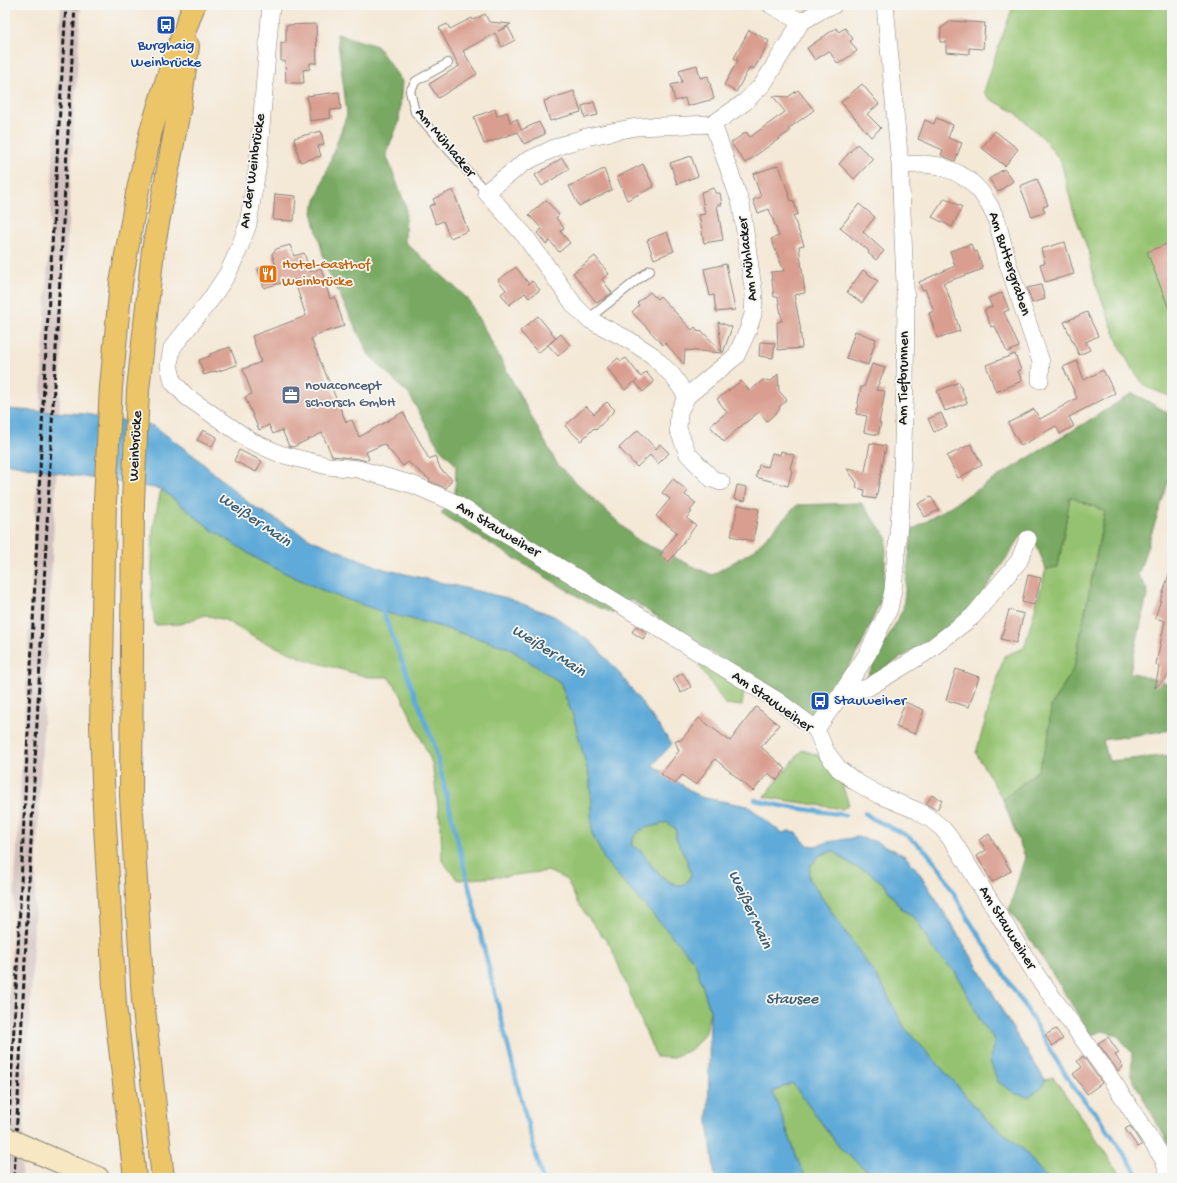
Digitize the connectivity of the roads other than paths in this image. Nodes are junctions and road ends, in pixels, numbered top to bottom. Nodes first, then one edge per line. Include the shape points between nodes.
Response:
1 (271, 5) edge
2 (771, 5) edge
3 (834, 5) edge
4 (885, 5) edge
5 (194, 6) edge
6 (801, 22) junction
7 (448, 63) dead end
8 (713, 124) junction
9 (900, 165) junction
10 (486, 192) junction
11 (650, 270) dead end
12 (588, 319) junction
13 (1040, 380) dead end
14 (687, 396) junction
15 (721, 482) dead end
16 (414, 485) joint
17 (1028, 539) dead end
18 (842, 693) junction
19 (816, 729) junction
20 (5, 1138) edge
21 (74, 1173) edge
22 (98, 1178) edge
23 (134, 1178) edge
24 (163, 1178) edge
25 (1170, 1178) edge

1 - 16 street, An der Weinbrücke via 258,164 248,224 240,249 228,273 172,348 169,365 173,382 187,397 251,441 280,454 328,466 358,469
2 - 6 street
3 - 6 street
4 - 9 street, Am Tiefbrunnen
5 - 23 highway via 151,131 137,194 121,283 111,387 105,500 102,725 104,807 116,1005
5 - 24 highway, Weinbrücke via 180,105 153,250 138,390 133,501 131,796 143,1000
6 - 8 street via 763,84 745,102
7 - 10 lane, Am Mühlacker via 416,81 410,91 415,112
8 - 10 street, Am Mühlacker via 636,127 586,137 524,162
8 - 14 street, Am Mühlacker via 741,204 754,295 753,314 736,356
9 - 13 street, Am Buttergraben via 940,166 969,180 981,192 997,221 1008,264 1041,362
9 - 18 street, Am Tiefbrunnen via 906,307 905,383 902,501 893,590 889,609 868,653
10 - 12 street, Am Mühlacker via 525,236 575,306
11 - 12 lane
12 - 14 street, Am Mühlacker via 652,355 672,375
14 - 15 street, Am Mühlacker via 679,412 678,429 688,454 712,479
16 - 19 street, Am Stauweiher via 453,502 771,697
17 - 18 street via 1019,560 973,616 925,653 867,688
18 - 19 street, Am Tiefbrunnen
19 - 25 street, Am Stauweiher via 826,752 839,769 879,796 918,811 932,820 954,843 1036,976 1106,1071 1160,1153
20 - 21 main road, bridge
21 - 22 main road

